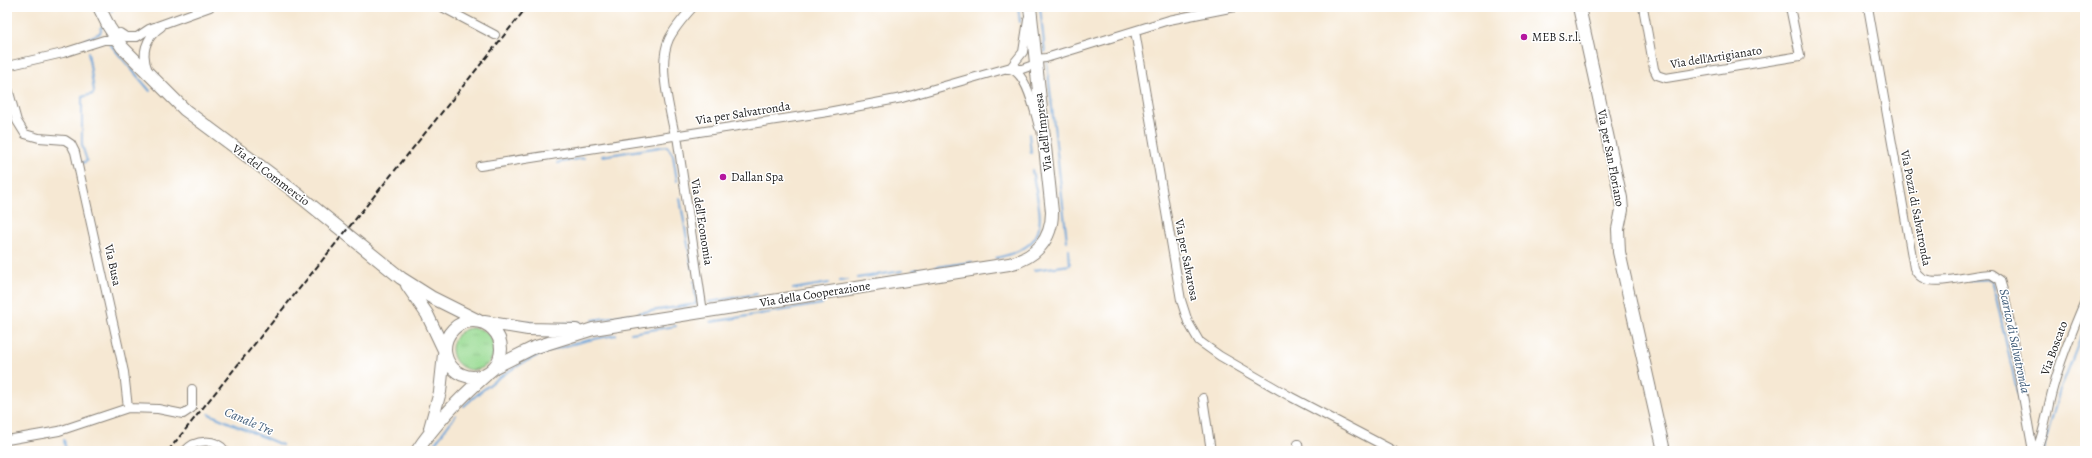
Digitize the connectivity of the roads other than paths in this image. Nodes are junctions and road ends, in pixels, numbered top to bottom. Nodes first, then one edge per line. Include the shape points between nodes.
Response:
1 (99, 7) edge
2 (104, 7) edge
3 (210, 7) edge
4 (442, 7) edge
5 (693, 7) edge
6 (1235, 7) edge
7 (1579, 7) edge
8 (1643, 7) edge
9 (1790, 7) edge
10 (1868, 7) edge
11 (1030, 8) edge
12 (166, 23) junction
13 (109, 27) junction
14 (1135, 31) junction
15 (495, 34) dead end
16 (120, 38) junction
17 (96, 42) junction
18 (1036, 62) junction
19 (7, 66) edge
20 (1011, 67) junction
21 (148, 73) junction
22 (7, 85) edge
23 (676, 136) junction
24 (1044, 141) junction
25 (480, 166) dead end
26 (1036, 252) joint
27 (401, 278) junction
28 (2085, 301) edge
29 (703, 312) junction
30 (481, 322) junction
31 (593, 329) junction
32 (444, 351) junction
33 (492, 370) junction
34 (192, 389) dead end
35 (1203, 398) dead end
36 (128, 408) junction
37 (426, 436) junction
38 (7, 440) edge
39 (185, 451) edge
40 (225, 451) edge
41 (417, 451) edge
42 (1211, 451) edge
43 (1394, 451) edge
44 (1664, 451) edge
45 (2033, 451) edge
46 (2036, 451) edge

1 - 13 street, Via del Commercio
2 - 16 street, Via del Commercio
3 - 12 street
4 - 15 street
5 - 23 street, Via dell'Economia via 672,34 664,57
6 - 14 street, Via per Salvatronda via 1170,20
7 - 44 street, Via per San Floriano via 1621,198 1619,252
8 - 9 street, Via dell'Artigianato via 1654,68 1657,75 1666,78 1800,56
10 - 45 street, Via Pozzi di Salvatronda via 1914,268 1916,273 1925,279 1991,274 2000,280
11 - 18 street, Via dell'Impresa
11 - 20 street via 1024,49
12 - 16 street via 137,37
12 - 21 street via 152,34 146,45 145,60
13 - 16 street, Via del Commercio
13 - 17 street via 107,33
14 - 18 street, Via per Salvatronda
14 - 43 street, Via per Salvarosa via 1181,300 1188,322 1199,341 1291,397
16 - 17 street
16 - 21 street, Via del Commercio
17 - 19 street via 56,55
18 - 20 street, Via per Salvatronda via 1025,61
18 - 24 street, Via dell'Impresa
20 - 23 street, Via per Salvatronda via 888,101
20 - 24 street via 1026,85
21 - 27 street, Via del Commercio via 173,100 196,119 287,186
22 - 36 street, Via Busa via 17,121 25,134 65,140 75,152 124,372
23 - 25 street, Via per Salvatronda
23 - 29 street, Via dell'Economia
24 - 26 street, Via dell'Impresa via 1052,217 1046,237
26 - 29 street, Via della Cooperazione via 1009,264
27 - 30 street, Via del Commercio
27 - 32 street, Via del Commercio via 427,314
28 - 46 street, Via Boscato via 2060,363
29 - 31 street, Via della Cooperazione
30 - 31 street, Via della Cooperazione via 532,330
30 - 32 street via 466,321 456,326 448,334
30 - 33 street via 494,330 501,344 499,359
31 - 33 street, Via della Cooperazione via 534,348
32 - 33 street via 450,366 464,376 475,377
32 - 37 street, Via della Cooperazione via 440,396
33 - 37 street, Via della Cooperazione via 460,398
34 - 36 street via 192,408 183,414 158,409
35 - 42 street
36 - 38 street via 59,431
37 - 41 street, Via della Cooperazione
39 - 40 street via 195,443 214,443

